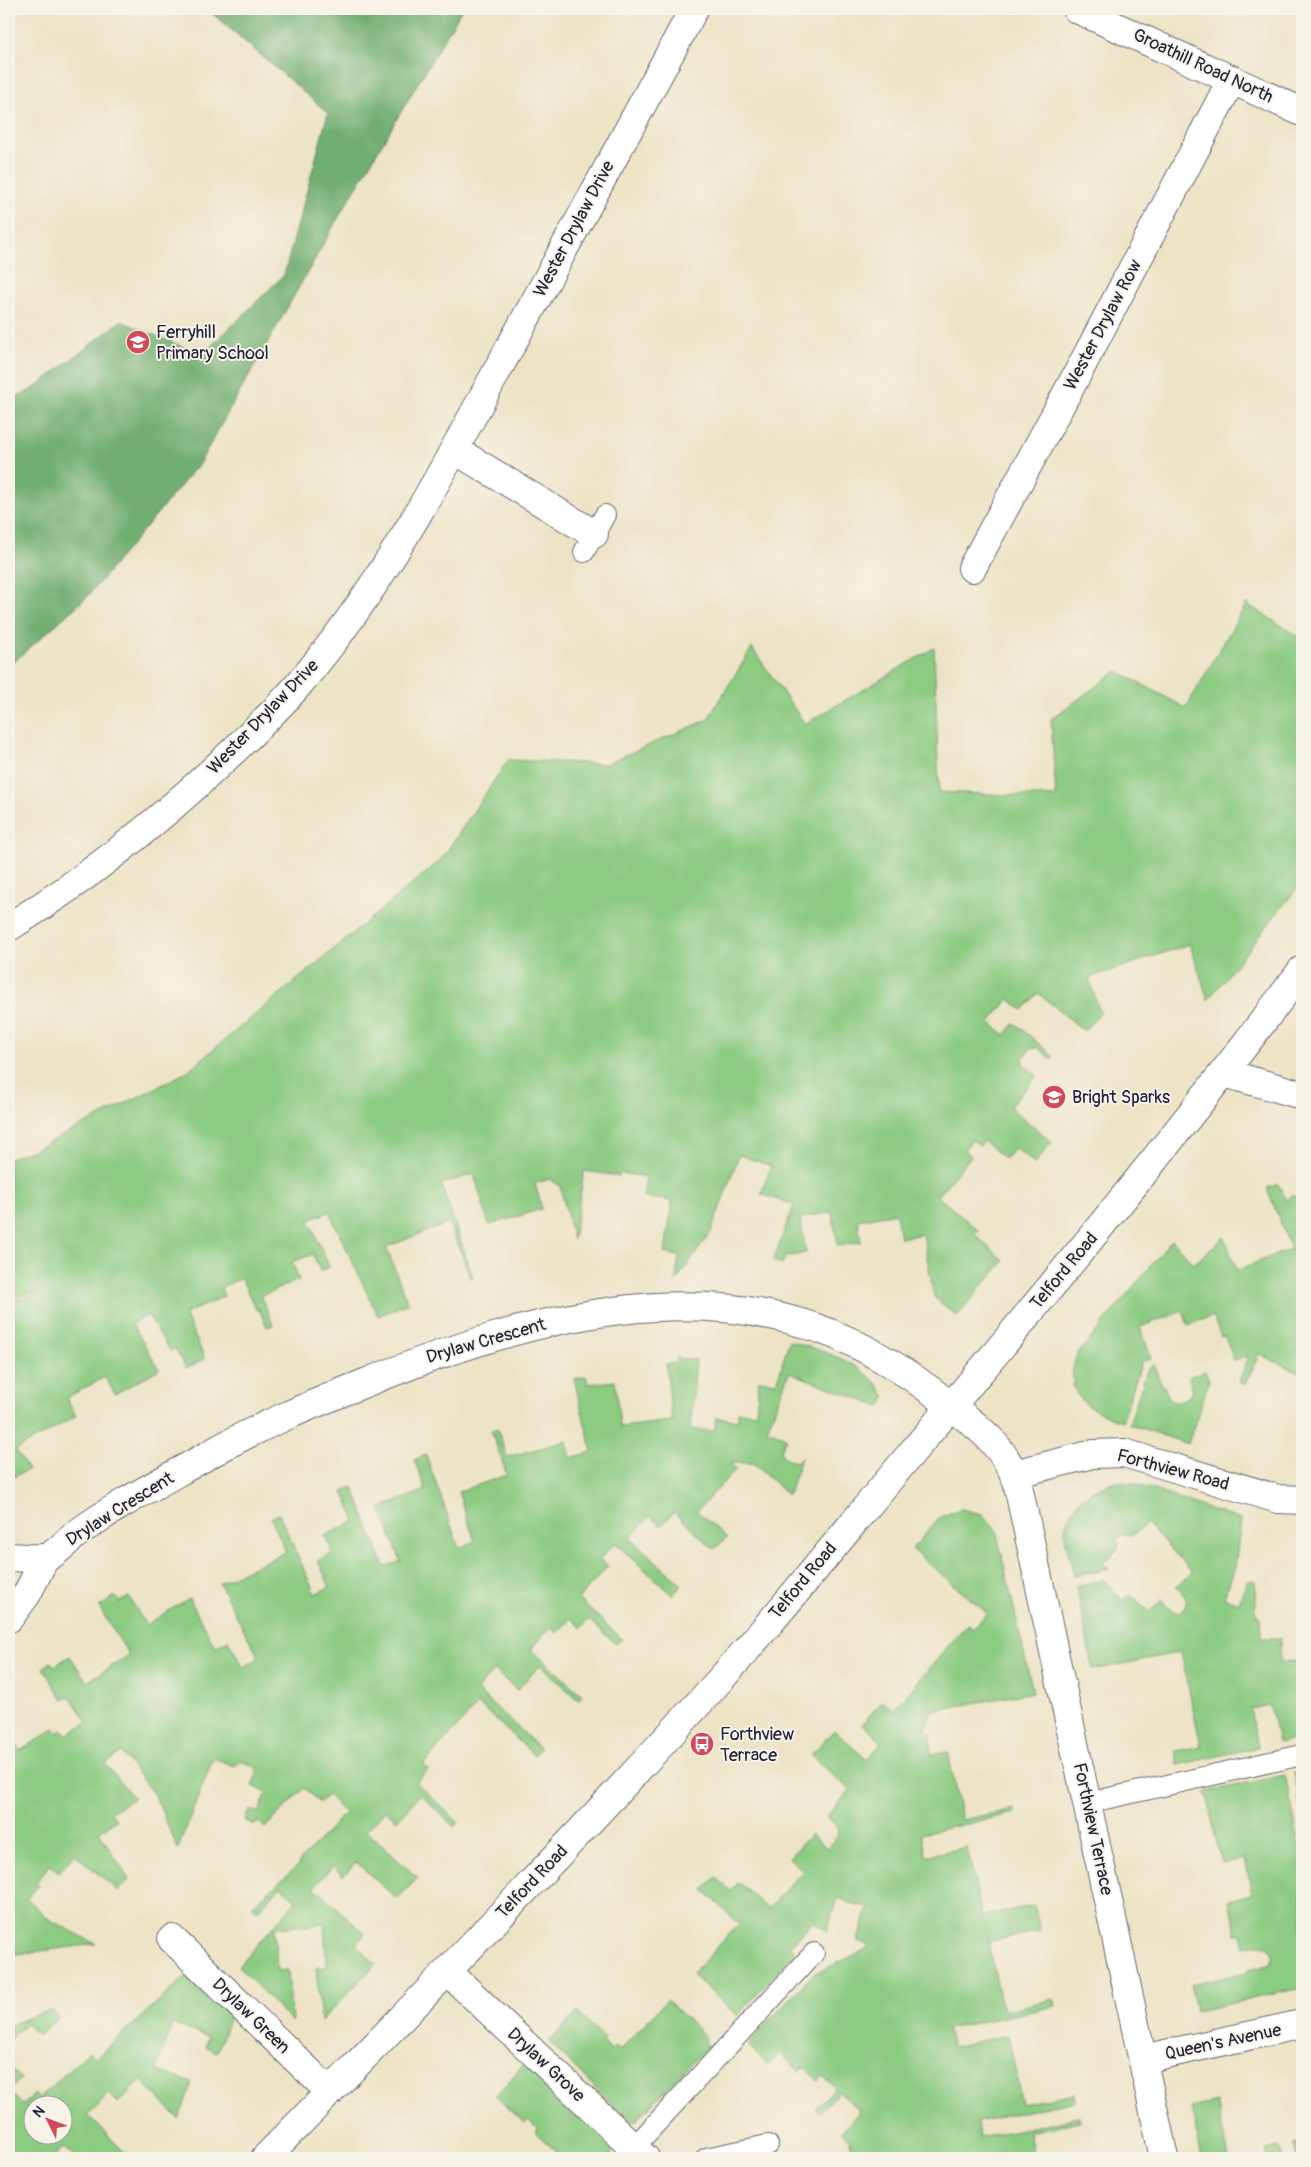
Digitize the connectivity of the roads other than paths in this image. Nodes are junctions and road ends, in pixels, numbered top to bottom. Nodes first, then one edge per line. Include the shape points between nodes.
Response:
1 (694, 9) edge
2 (1077, 9) edge
3 (1232, 80) junction
4 (1302, 112) edge
5 (455, 450) junction
6 (594, 534) dead end
7 (972, 568) dead end
8 (9, 927) edge
9 (1302, 970) edge
10 (1224, 1074) junction
11 (1302, 1095) edge
12 (952, 1406) junction
13 (1014, 1474) junction
14 (1302, 1500) edge
15 (9, 1557) edge
16 (45, 1558) junction
17 (9, 1618) edge
18 (1302, 1755) edge
19 (1087, 1803) junction
20 (172, 1939) dead end
21 (814, 1953) dead end
22 (448, 1972) junction
23 (1302, 2024) edge
24 (1143, 2059) junction
25 (330, 2092) junction
26 (768, 2145) dead end
27 (635, 2155) edge
28 (264, 2158) edge
29 (706, 2158) edge
30 (1164, 2158) edge

1 - 5 street, Wester Drylaw Drive
2 - 3 street, Groathill Road North
3 - 4 street, Groathill Road North
3 - 7 street, Wester Drylaw Row via 1082,367
5 - 6 street
5 - 8 street, Wester Drylaw Drive via 393,555 348,622 299,684 184,798 51,901
9 - 10 street, Telford Road
10 - 11 street
10 - 12 street, Telford Road
12 - 13 street, Forthview Terrace via 994,1441
12 - 16 street, Drylaw Crescent via 904,1371 850,1341 803,1323 755,1311 710,1306 647,1307 577,1316 491,1337 416,1362 315,1403 222,1447 78,1532
12 - 22 street, Telford Road via 722,1678
13 - 14 street, Forthview Road via 1093,1454 1124,1453 1278,1499
13 - 19 street, Forthview Terrace
15 - 16 street
16 - 17 street, Drylaw Crescent via 27,1594
18 - 19 lane
19 - 24 street, Forthview Terrace
20 - 25 street, Drylaw Green
21 - 27 lane
22 - 25 street, Telford Road
22 - 27 street, Drylaw Grove
23 - 24 street, Queen's Avenue
24 - 30 street, Forthview Terrace
25 - 28 street, Telford Road
26 - 29 lane

